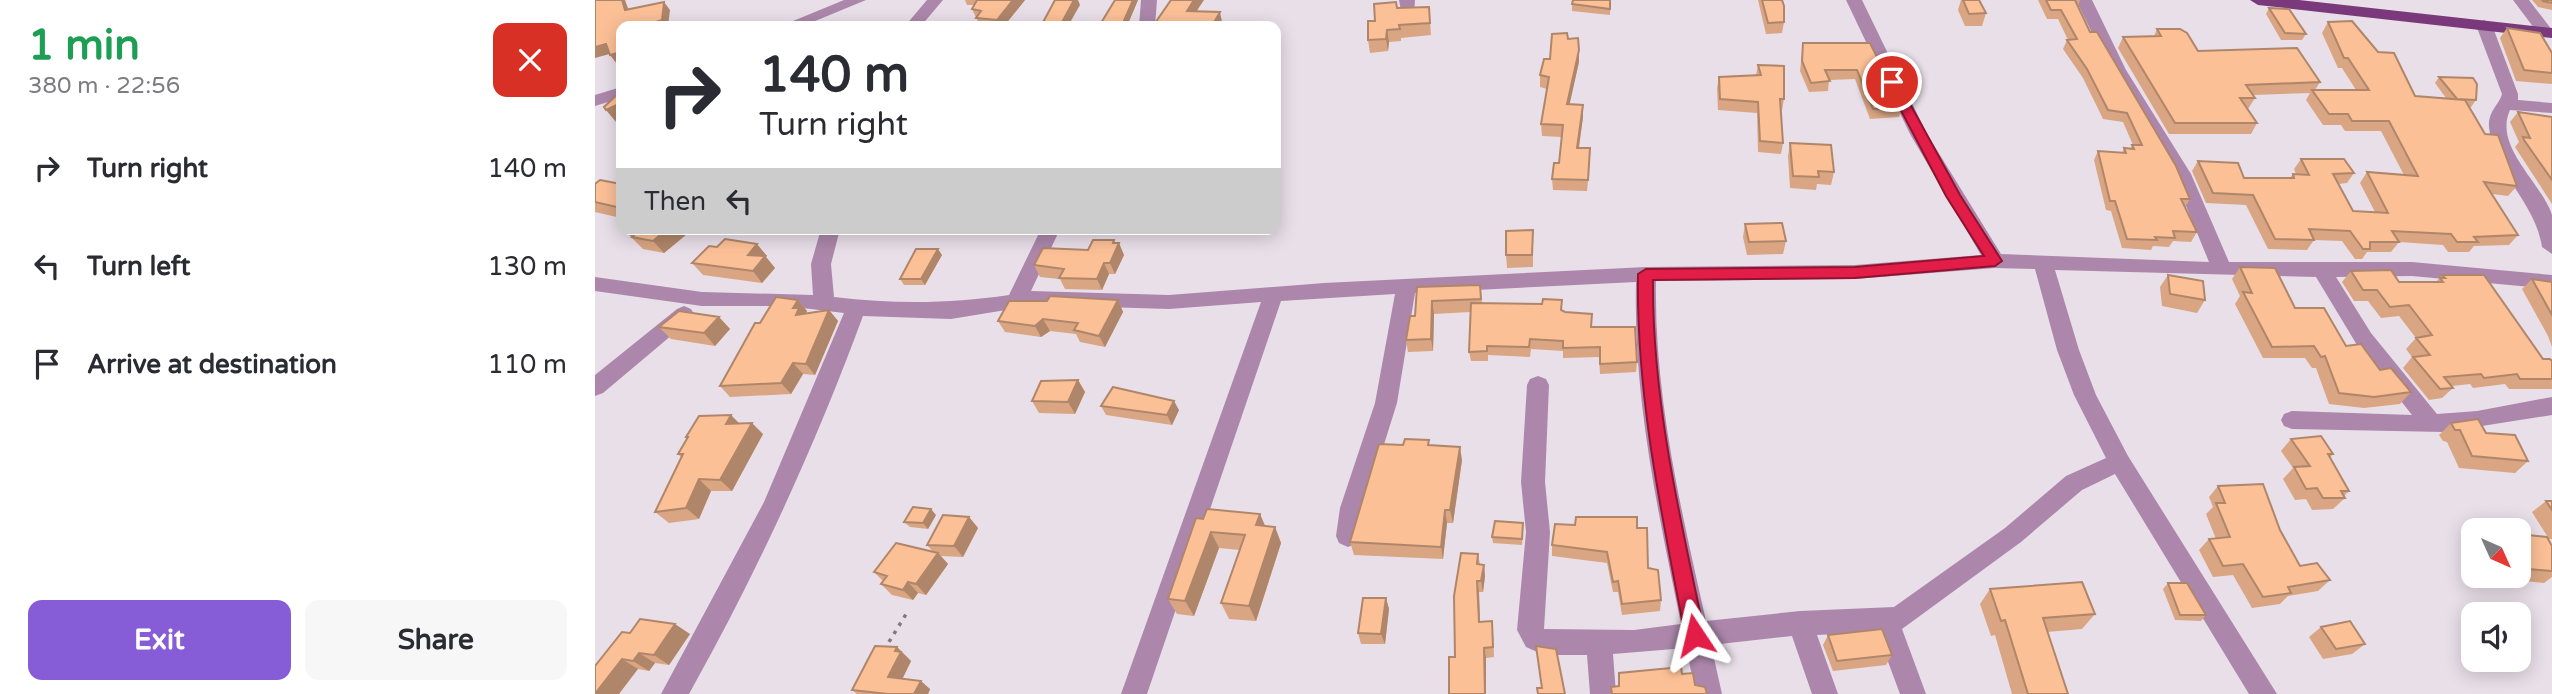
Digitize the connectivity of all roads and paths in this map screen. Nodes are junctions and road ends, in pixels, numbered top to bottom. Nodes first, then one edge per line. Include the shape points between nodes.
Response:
1 (858, 0) edge
2 (935, 0) edge
3 (1149, 0) edge
4 (1854, 0) edge
5 (2084, 0) edge
6 (2258, 0) edge
7 (2521, 0) edge
8 (803, 21) edge
9 (917, 21) edge
10 (1147, 21) edge
11 (2484, 25) junction
12 (2549, 33) edge
13 (616, 94) edge
14 (595, 101) edge
15 (2503, 104) junction
16 (2552, 108) edge
17 (2550, 227) edge
18 (829, 235) edge
19 (1048, 235) edge
20 (2552, 247) edge
21 (1995, 261) junction
22 (2043, 262) junction
23 (2321, 268) junction
24 (2222, 269) junction
25 (1646, 274) junction
26 (2552, 282) edge
27 (595, 284) edge
28 (1406, 288) junction
29 (1274, 293) junction
30 (702, 299) junction
31 (1017, 299) junction
32 (824, 303) junction
33 (856, 307) junction
34 (1538, 385) dead end
35 (595, 387) edge
36 (2552, 406) edge
37 (2292, 420) dead end
38 (2431, 423) junction
39 (2120, 463) junction
40 (1348, 536) dead end
41 (908, 611) dead end
42 (1886, 622) junction
43 (1800, 623) junction
44 (1695, 635) junction
45 (1599, 643) junction
46 (879, 659) edge
47 (674, 694) edge
48 (1134, 694) edge
49 (1603, 694) edge
50 (1709, 694) edge
51 (1825, 694) edge
52 (1913, 694) edge
53 (2264, 694) edge

1 - 8 street
2 - 9 street
3 - 10 street
4 - 21 street via 1948,186
5 - 24 street via 2118,70 2182,174
6 - 11 main road
7 - 12 street
11 - 12 main road
11 - 15 street via 2510,94
13 - 14 street
15 - 16 street
15 - 17 street via 2496,118 2500,138
17 - 20 street
18 - 32 street via 821,264
19 - 31 street
21 - 22 street
21 - 25 street via 1855,272
22 - 24 street
22 - 39 street via 2085,395
23 - 24 street
23 - 26 street via 2445,270
23 - 38 street via 2364,338
25 - 28 street
25 - 44 street via 1645,324 1660,464
27 - 30 street
28 - 29 street
28 - 40 street via 1389,390 1352,508
29 - 31 street via 1168,302
29 - 48 street
30 - 32 street
30 - 35 street
31 - 33 street via 951,311
32 - 33 street
33 - 47 street via 789,473
34 - 45 street via 1533,482 1538,532 1530,630 1544,643
36 - 38 street via 2485,419
37 - 38 street
39 - 42 street via 2074,483 1944,588 1906,615
39 - 53 street
41 - 46 path
42 - 43 street
42 - 52 street
43 - 44 street
43 - 51 street
44 - 45 street
44 - 50 street
45 - 49 street

